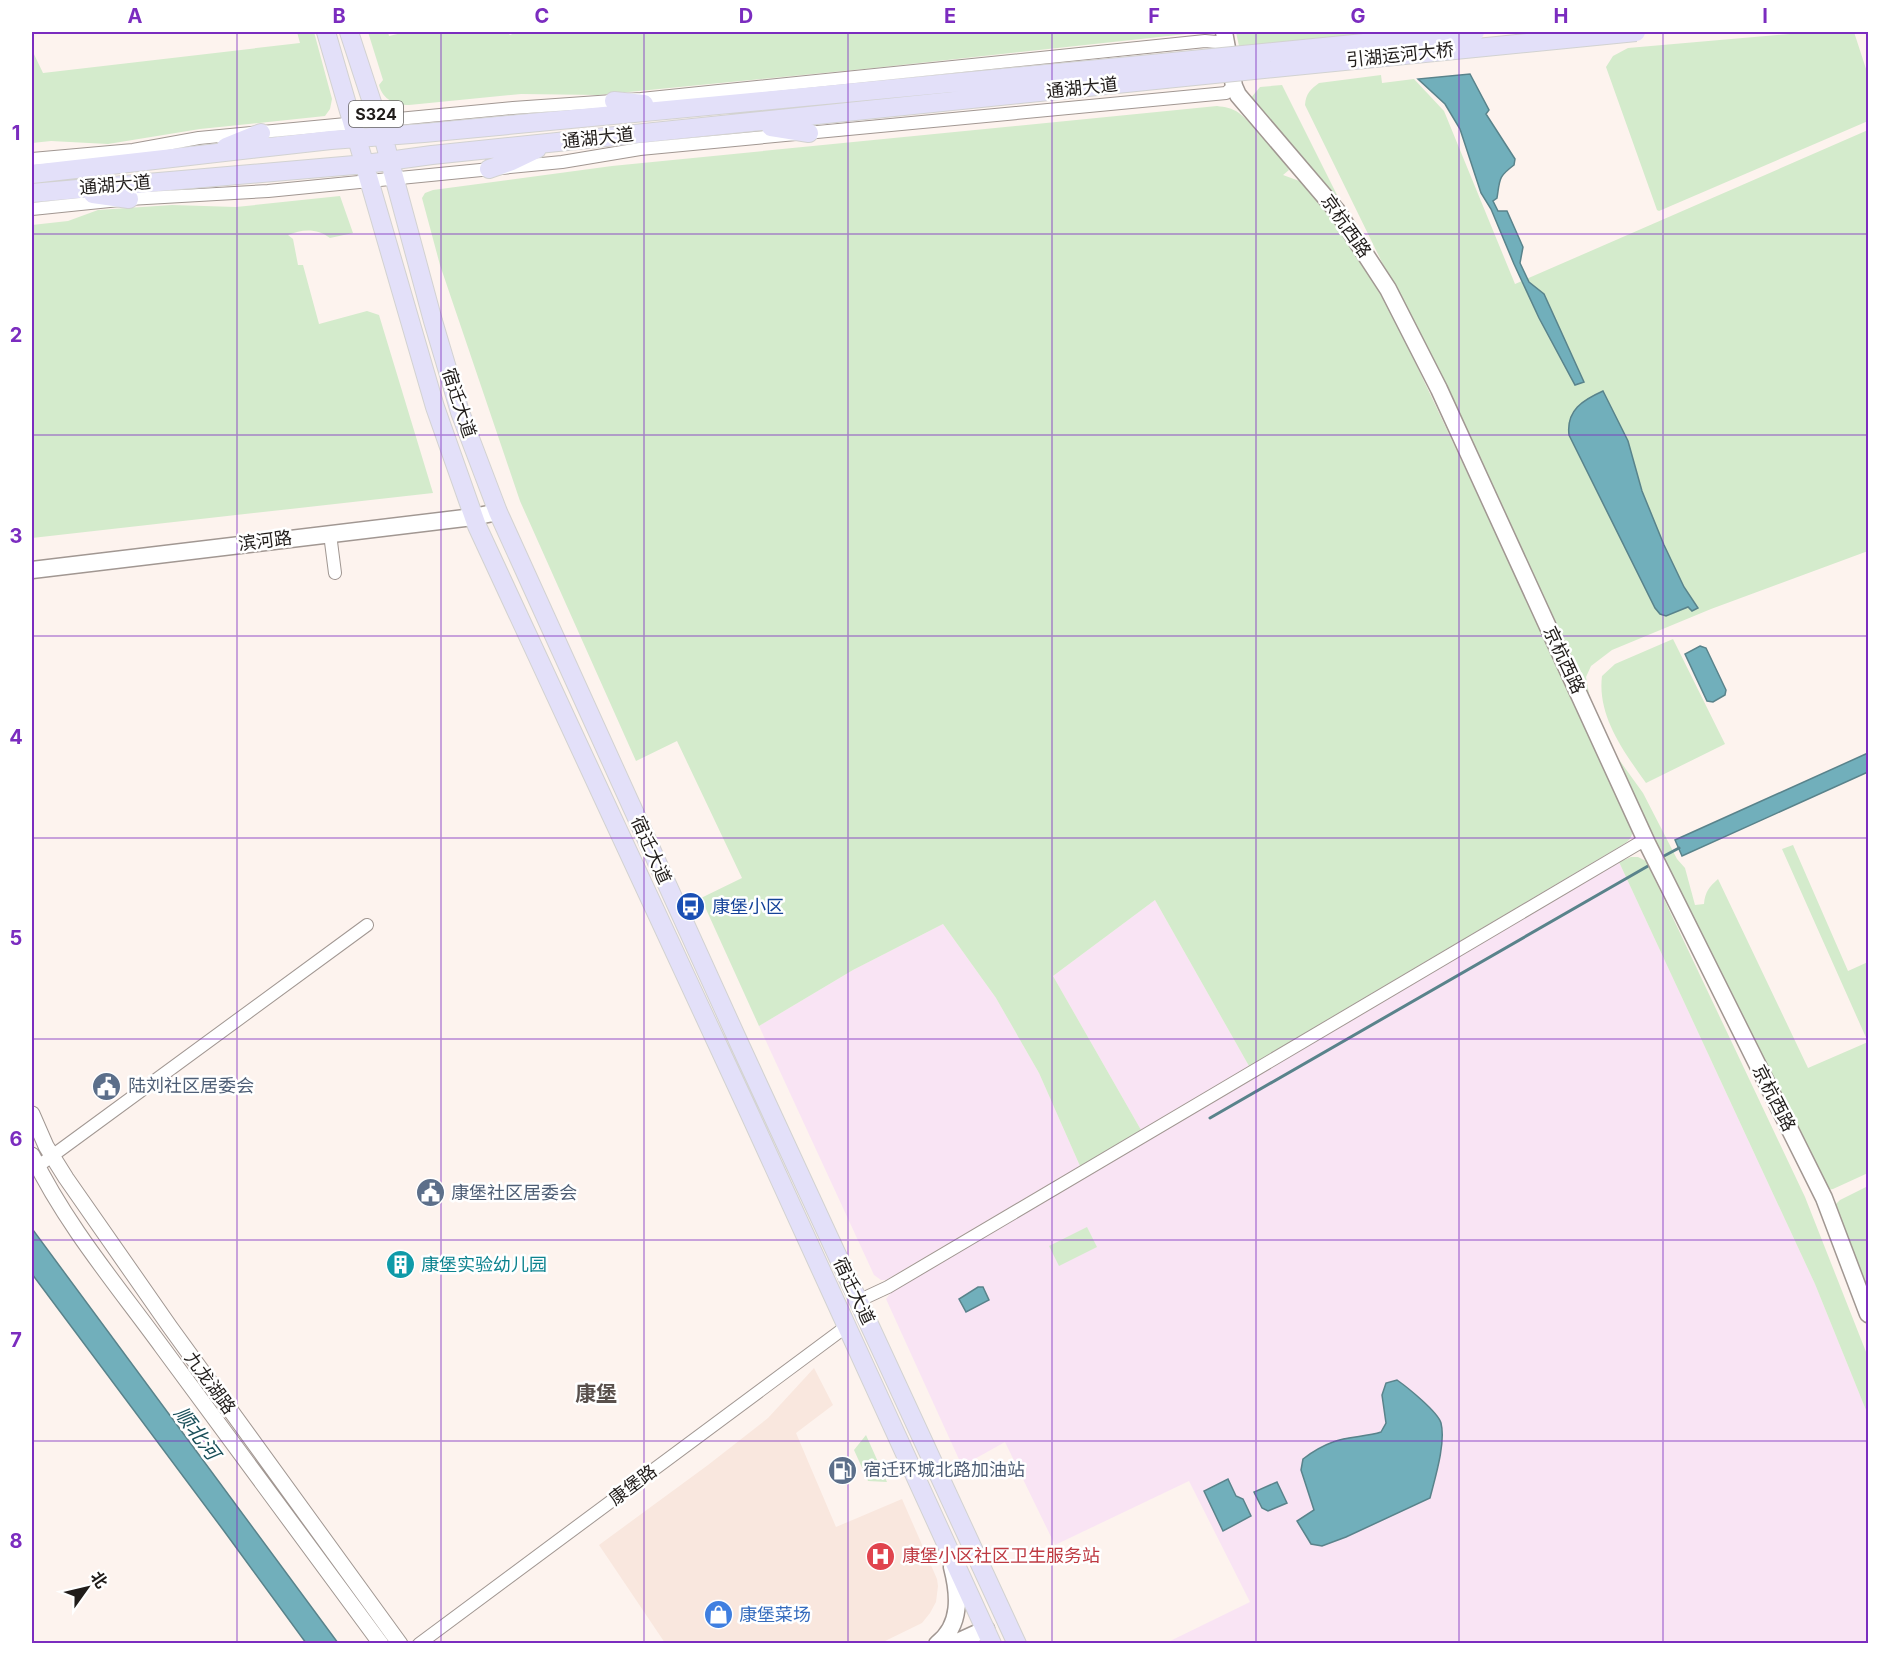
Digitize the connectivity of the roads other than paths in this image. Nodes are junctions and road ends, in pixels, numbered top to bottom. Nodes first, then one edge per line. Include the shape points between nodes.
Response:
1 (326, 32) edge
2 (349, 32) edge
3 (1476, 32) edge
4 (1636, 32) edge
5 (1225, 37) edge
6 (1163, 71) junction
7 (1234, 86) junction
8 (614, 101) junction
9 (676, 109) junction
10 (745, 123) junction
11 (381, 129) junction
12 (465, 129) junction
13 (356, 131) junction
14 (261, 133) junction
15 (809, 133) junction
16 (550, 143) junction
17 (278, 147) junction
18 (468, 152) junction
19 (209, 155) junction
20 (32, 159) edge
21 (489, 169) junction
22 (393, 170) junction
23 (277, 171) junction
24 (368, 173) junction
25 (32, 174) edge
26 (70, 189) junction
27 (32, 193) edge
28 (129, 199) junction
29 (32, 209) edge
30 (498, 512) junction
31 (473, 517) junction
32 (330, 534) junction
33 (32, 570) edge
34 (335, 573) dead end
35 (1646, 839) junction
36 (367, 925) dead end
37 (32, 1114) edge
38 (52, 1157) junction
39 (34, 1161) edge
40 (858, 1300) junction
41 (1869, 1314) edge
42 (847, 1326) junction
43 (937, 1523) junction
44 (989, 1636) edge
45 (381, 1644) edge
46 (400, 1644) edge
47 (419, 1644) edge
48 (937, 1644) edge
49 (953, 1644) edge
50 (1017, 1644) edge

1 - 13 main road, 宿迁大道 / S324
2 - 11 main road, 宿迁大道 / S324
3 - 6 main road, 引湖运河大桥, bridge
4 - 6 main road, 引湖运河大桥, bridge
5 - 7 main road, 京杭西路
5 - 8 street
6 - 9 main road, 通湖大道
6 - 10 main road, 通湖大道
7 - 15 street via 1226,93
7 - 35 main road, 京杭西路 via 1252,113 1337,211 1388,289 1442,395
8 - 9 main road
8 - 11 street via 513,108
9 - 12 main road, 通湖大道
10 - 15 main road
10 - 16 main road, 通湖大道
11 - 12 main road, 通湖大道
11 - 13 main road, 通湖大道
11 - 22 main road, 宿迁大道 / S324
12 - 18 main road via 459,137
13 - 14 street
13 - 17 main road, 通湖大道
13 - 24 main road, 宿迁大道 / S324
14 - 19 main road
14 - 20 street
15 - 21 street
16 - 18 main road, 通湖大道
16 - 21 main road
17 - 19 main road, 通湖大道
17 - 23 main road via 294,159 289,167
18 - 22 main road, 通湖大道
19 - 25 main road, 通湖大道
21 - 22 street
22 - 24 main road, 通湖大道
22 - 30 main road, 宿迁大道 / S324 via 432,321 460,412
23 - 24 main road, 通湖大道
23 - 26 main road, 通湖大道
24 - 28 street via 268,191
24 - 31 main road, 宿迁大道 / S324 via 435,407
26 - 27 main road, 通湖大道
26 - 28 main road
28 - 29 street
30 - 31 main road, 滨河路
30 - 40 main road, 宿迁大道 / S324
31 - 32 main road, 滨河路
31 - 42 main road, 宿迁大道 / S324
32 - 33 main road, 滨河路
32 - 34 street
35 - 40 street via 908,1275
35 - 41 main road, 京杭西路 via 1824,1198
36 - 38 street
37 - 38 street, 九龙湖路
38 - 39 street
38 - 46 street, 九龙湖路
39 - 45 street, 九龙湖路 via 49,1191 101,1267
40 - 50 main road, 宿迁大道 / S324
42 - 43 main road, 宿迁大道 / S324
42 - 47 street, 康堡路
43 - 44 main road, 宿迁大道 / S324
43 - 48 main road via 958,1596 954,1623
44 - 49 main road

